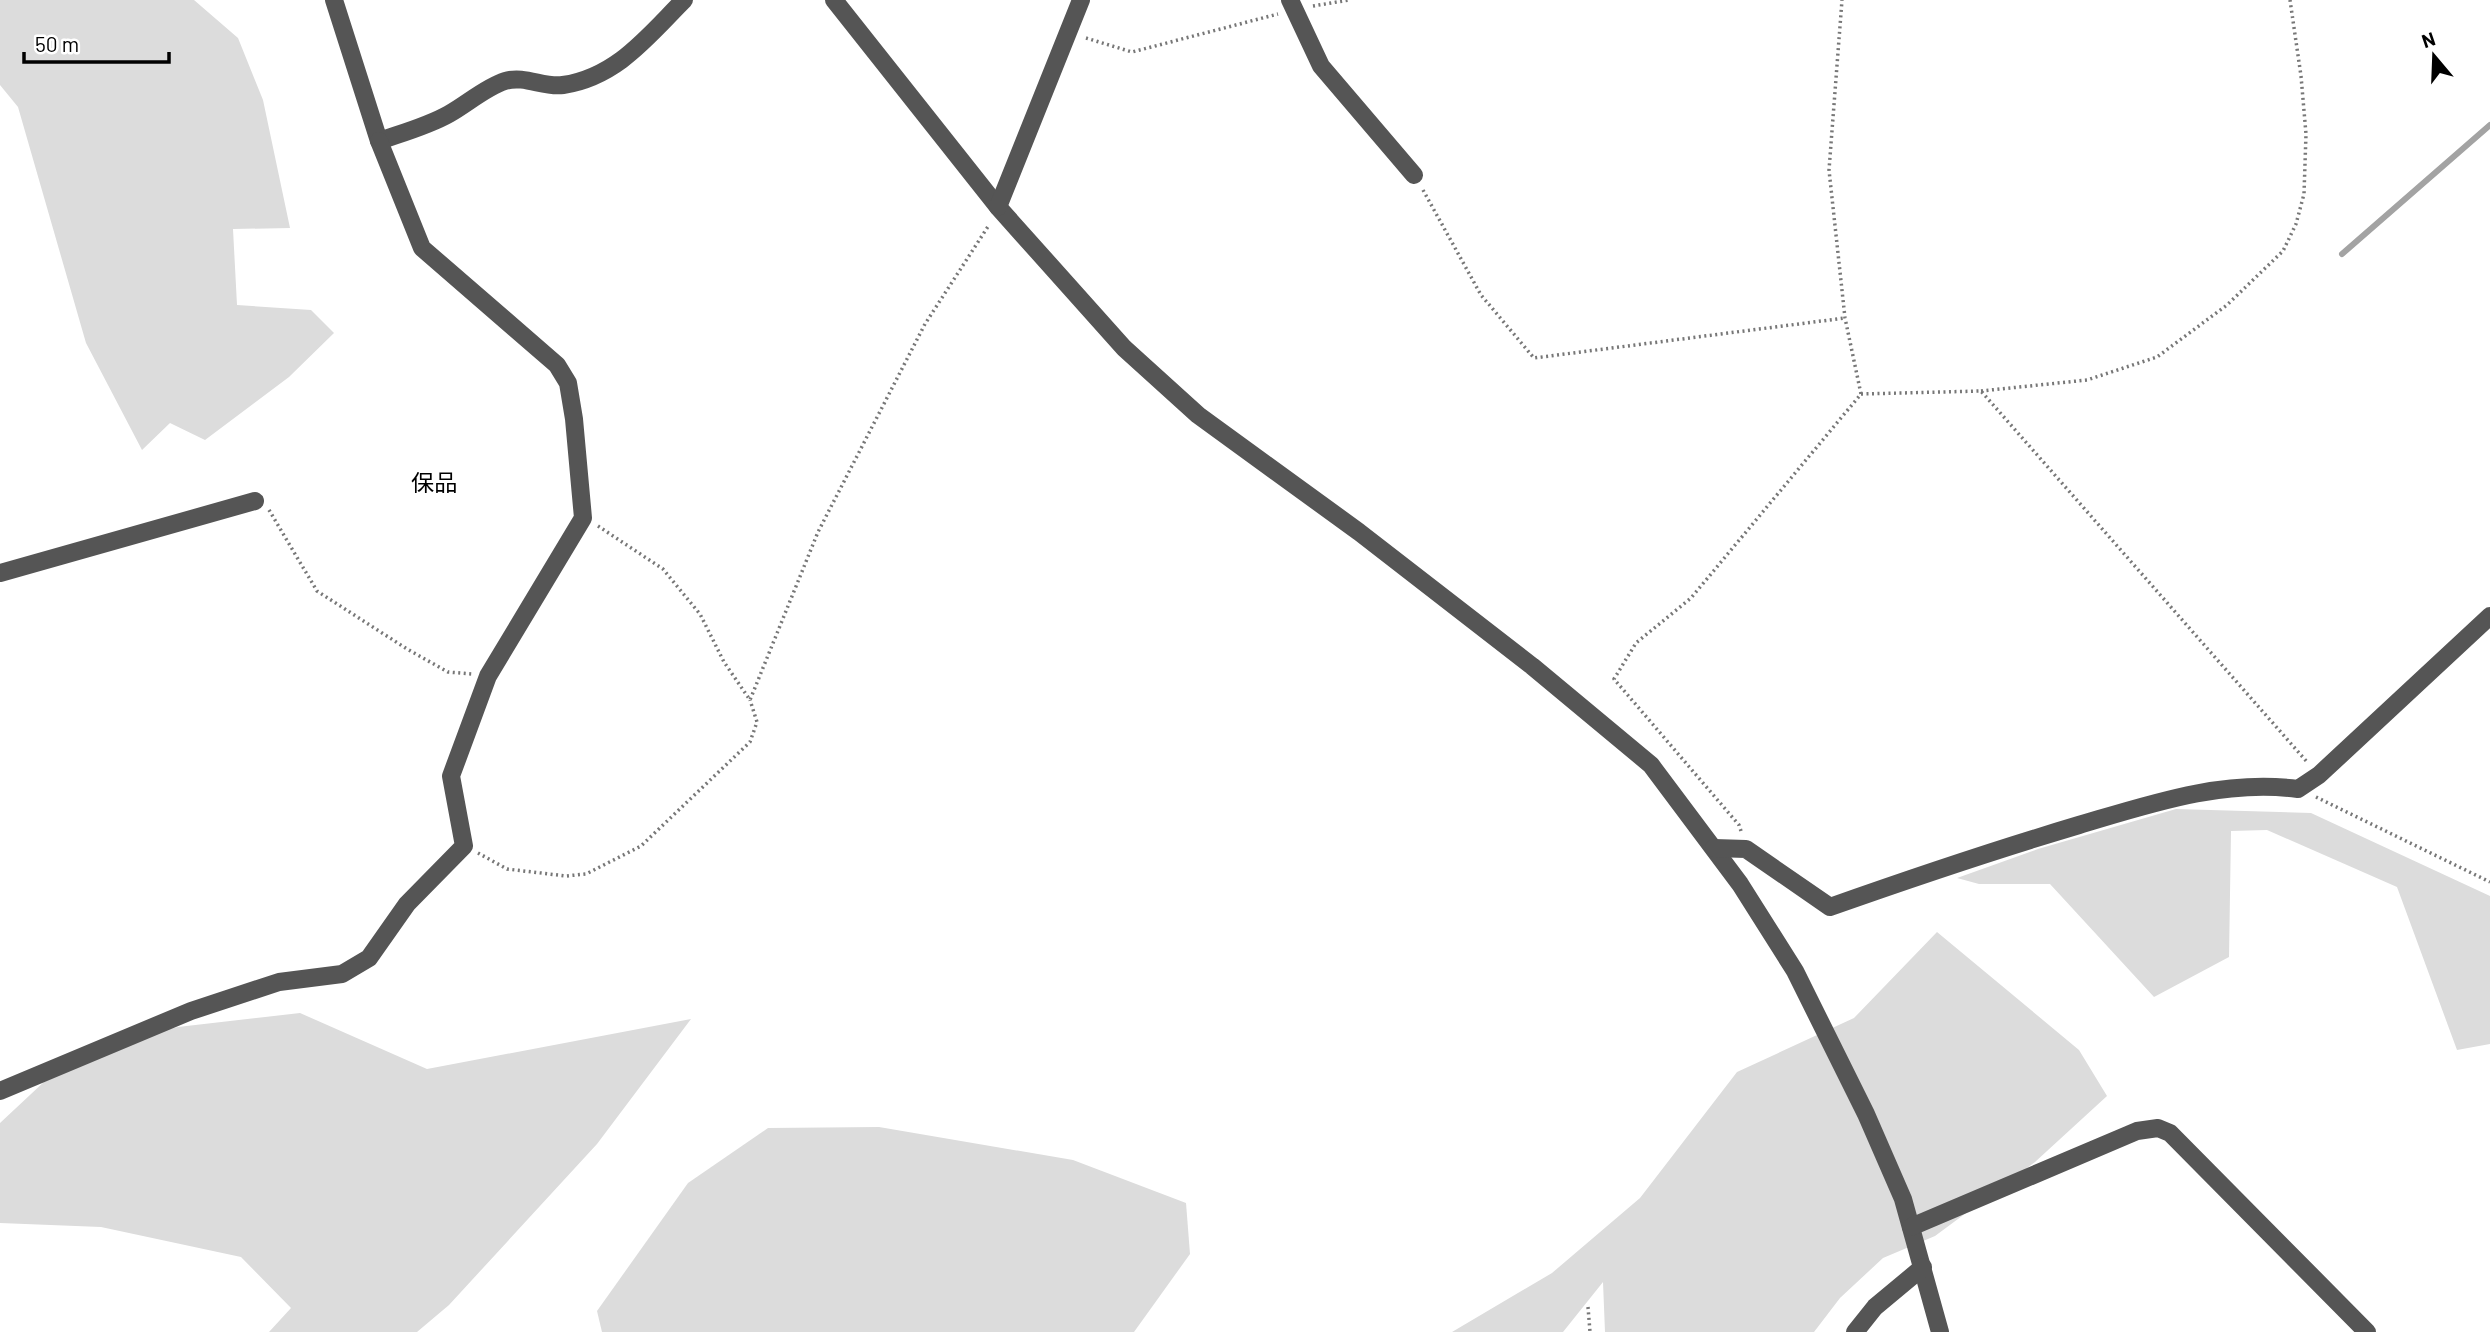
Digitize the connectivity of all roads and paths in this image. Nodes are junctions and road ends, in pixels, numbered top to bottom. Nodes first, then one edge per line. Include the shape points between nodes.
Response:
1 (334, 0) edge
2 (684, 0) edge
3 (834, 0) edge
4 (1081, 0) edge
5 (1349, 0) edge
6 (1842, 0) edge
7 (2290, 0) edge
8 (1291, 5) edge
9 (1068, 32) junction
10 (379, 141) junction
11 (1414, 175) joint
12 (998, 207) junction
13 (1845, 318) junction
14 (1980, 391) junction
15 (1861, 394) junction
16 (255, 501) joint
17 (583, 518) junction
18 (0, 573) edge
19 (2490, 616) edge
20 (488, 676) junction
21 (750, 700) junction
22 (2319, 775) junction
23 (2298, 789) junction
24 (464, 846) junction
25 (1714, 848) junction
26 (1746, 849) junction
27 (2490, 882) edge
28 (0, 1091) edge
29 (1911, 1227) junction
30 (1923, 1267) junction
31 (1588, 1307) dead end
32 (1590, 1332) edge
33 (1855, 1332) edge
34 (1940, 1332) edge
35 (2367, 1332) edge

1 - 10 street
2 - 10 street via 609,71 560,86 516,79 502,82 446,116
3 - 12 street
4 - 9 street
5 - 8 path
6 - 13 path via 1829,170
7 - 14 path via 2306,134 2304,194 2283,251 2227,305 2157,357 2087,380
8 - 9 path via 1132,52
8 - 11 street via 1321,66
9 - 12 street
10 - 17 street via 422,248 557,365 568,383
11 - 13 path via 1481,295 1534,358
12 - 21 path via 985,235 925,324 818,532
12 - 25 street via 1124,348 1198,415 1359,532 1631,748 1651,765
13 - 15 path
14 - 15 path
14 - 22 path
15 - 26 path via 1692,598 1636,643 1614,679 1739,825
16 - 18 street
16 - 20 path via 271,511 317,591 448,672
17 - 20 street
17 - 21 path via 663,569 700,614
19 - 22 street
20 - 24 street via 451,776
21 - 24 path via 757,722 750,743 641,846 586,874 566,876 507,869
22 - 23 street
23 - 26 street via 2220,789 2165,799 1994,850 1830,907
23 - 27 path
24 - 28 street via 407,904 369,958 342,974 279,982 191,1012
25 - 26 street
25 - 29 street via 1795,971 1866,1114
29 - 30 street
29 - 35 street via 2137,1132 2158,1128 2170,1133
30 - 33 street via 1875,1307
30 - 34 street
31 - 32 path

